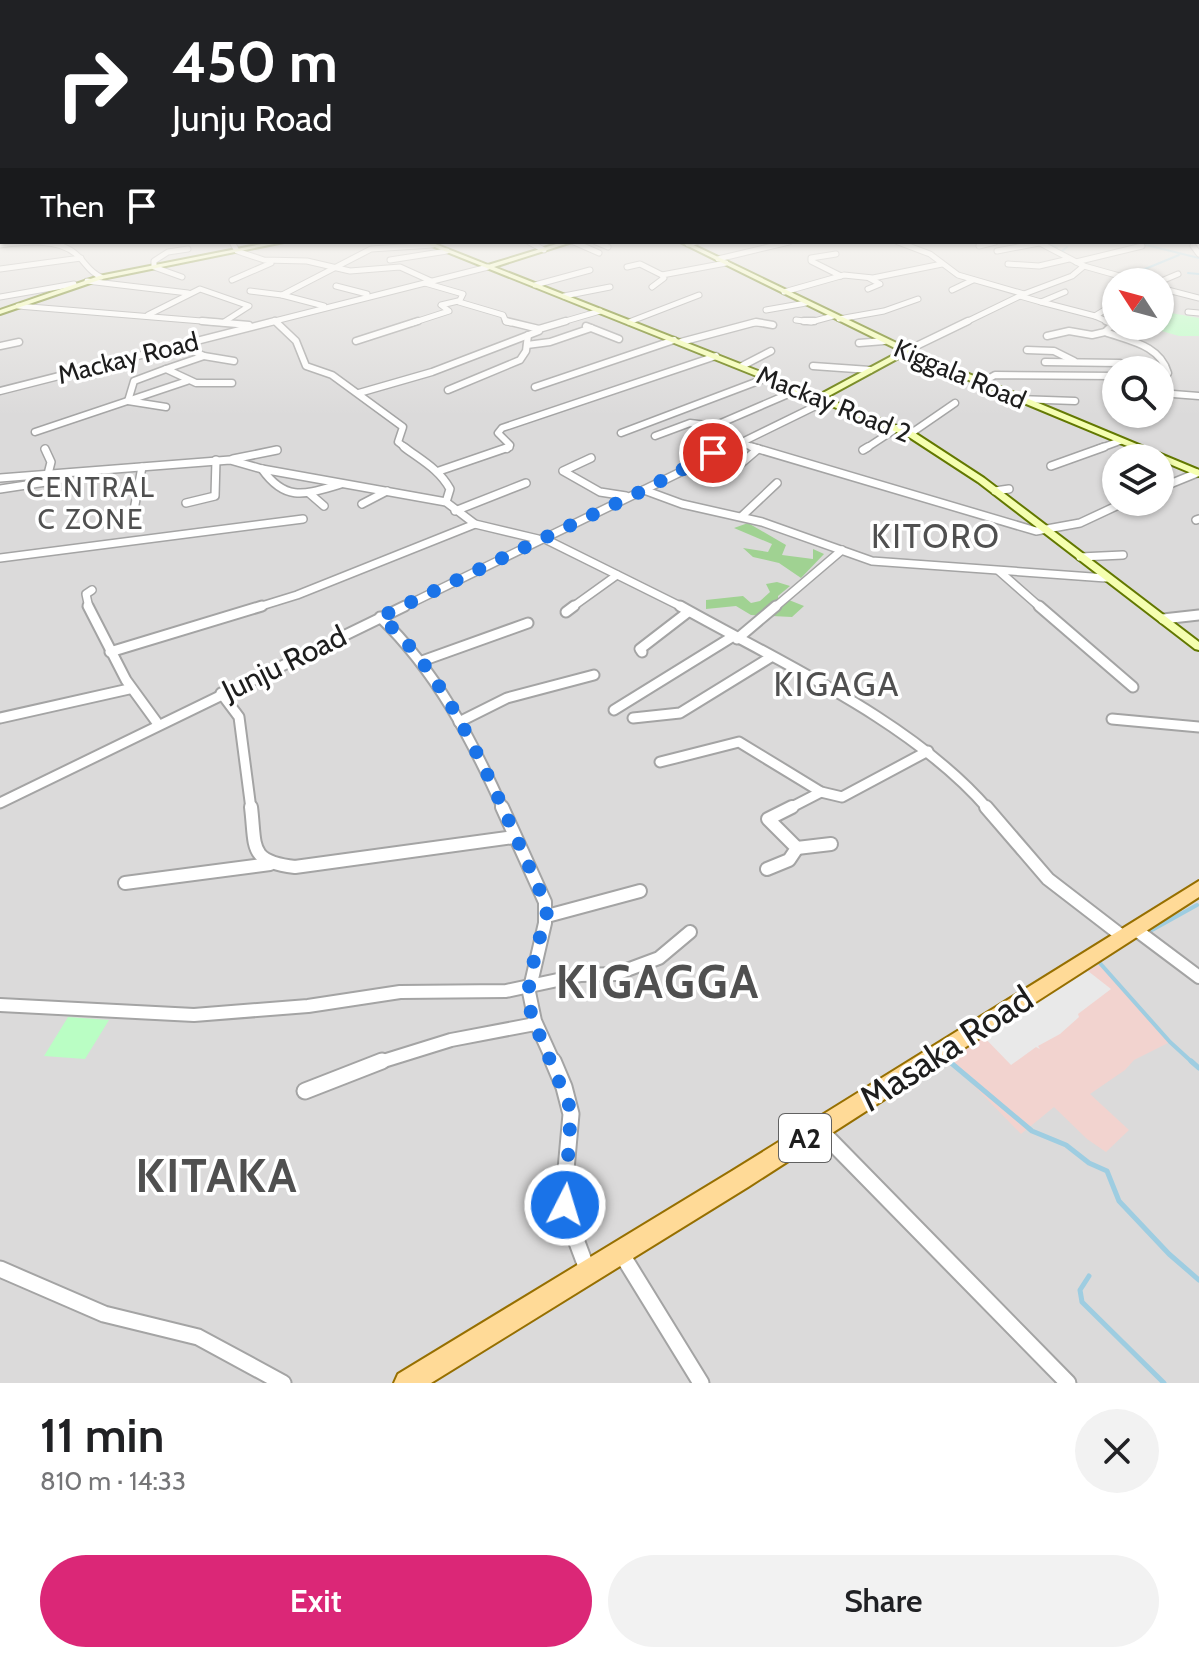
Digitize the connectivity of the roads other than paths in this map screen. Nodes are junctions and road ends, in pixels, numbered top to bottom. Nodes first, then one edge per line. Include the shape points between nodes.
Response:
1 (54, 288) edge
2 (65, 288) edge
3 (142, 288) edge
4 (297, 288) edge
5 (340, 288) edge
6 (407, 288) edge
7 (444, 288) edge
8 (542, 288) edge
9 (607, 288) edge
10 (775, 288) edge
11 (800, 288) edge
12 (872, 288) edge
13 (957, 288) edge
14 (998, 288) edge
15 (1042, 288) edge
16 (868, 289) dead end
17 (952, 290) dead end
18 (1174, 290) edge
19 (250, 291) dead end
20 (784, 292) junction
21 (1065, 292) dead end
22 (188, 293) junction
23 (282, 295) junction
24 (378, 295) junction
25 (699, 295) dead end
26 (1022, 295) junction
27 (564, 296) junction
28 (0, 297) edge
29 (1199, 298) edge
30 (918, 299) dead end
31 (458, 301) junction
32 (1041, 302) junction
33 (806, 303) junction
34 (18, 306) junction
35 (329, 307) junction
36 (766, 310) dead end
37 (600, 311) junction
38 (0, 312) edge
39 (1102, 312) edge
40 (1188, 312) dead end
41 (1199, 313) edge
42 (148, 315) junction
43 (1095, 316) junction
44 (836, 318) junction
45 (1102, 319) edge
46 (796, 320) dead end
47 (275, 321) junction
48 (572, 321) junction
49 (224, 322) junction
50 (629, 322) junction
51 (256, 325) junction
52 (773, 325) dead end
53 (591, 328) junction
54 (542, 329) junction
55 (1102, 333) edge
56 (528, 335) junction
57 (1047, 336) dead end
58 (619, 339) dead end
59 (1125, 340) edge
60 (356, 341) dead end
61 (677, 341) junction
62 (884, 341) junction
63 (19, 342) dead end
64 (859, 343) dead end
65 (180, 345) junction
66 (527, 345) junction
67 (0, 346) edge
68 (1027, 350) dead end
69 (771, 351) dead end
70 (906, 351) junction
71 (204, 356) junction
72 (716, 356) junction
73 (1161, 356) edge
74 (234, 361) dead end
75 (1045, 362) dead end
76 (1077, 362) junction
77 (1102, 363) edge
78 (105, 364) junction
79 (742, 366) junction
80 (813, 366) dead end
81 (166, 369) junction
82 (870, 370) junction
83 (102, 374) dead end
84 (1102, 376) edge
85 (769, 377) junction
86 (187, 381) junction
87 (232, 383) dead end
88 (981, 383) junction
89 (535, 387) dead end
90 (800, 389) junction
91 (448, 390) dead end
92 (0, 391) edge
93 (359, 393) junction
94 (1174, 394) edge
95 (1199, 396) edge
96 (824, 398) junction
97 (1018, 399) junction
98 (128, 401) junction
99 (1075, 401) dead end
100 (955, 403) dead end
101 (166, 407) dead end
102 (897, 428) junction
103 (35, 432) dead end
104 (621, 433) dead end
105 (910, 434) junction
106 (655, 436) dead end
107 (1120, 441) junction
108 (737, 442) junction
109 (45, 449) dead end
110 (758, 449) junction
111 (277, 450) dead end
112 (863, 450) dead end
113 (591, 458) dead end
114 (216, 460) junction
115 (230, 460) junction
116 (1051, 466) dead end
117 (142, 467) junction
118 (737, 467) dead end
119 (262, 469) junction
120 (439, 471) junction
121 (1198, 473) edge
122 (49, 475) junction
123 (0, 478) edge
124 (1174, 482) edge
125 (346, 483) junction
126 (526, 483) dead end
127 (777, 483) dead end
128 (0, 489) edge
129 (1009, 489) dead end
130 (644, 490) junction
131 (387, 491) junction
132 (995, 491) junction
133 (309, 493) junction
134 (629, 497) junction
135 (446, 502) junction
136 (186, 503) dead end
137 (362, 504) dead end
138 (324, 506) dead end
139 (134, 510) dead end
140 (455, 511) junction
141 (1102, 513) edge
142 (742, 516) junction
143 (303, 519) dead end
144 (475, 524) junction
145 (1047, 531) junction
146 (540, 539) junction
147 (842, 550) junction
148 (1123, 555) dead end
149 (1080, 557) junction
150 (0, 558) edge
151 (999, 571) junction
152 (617, 575) junction
153 (1106, 578) junction
154 (92, 590) dead end
155 (566, 612) dead end
156 (688, 612) junction
157 (1199, 615) edge
158 (380, 617) junction
159 (1163, 619) junction
160 (528, 623) dead end
161 (735, 638) junction
162 (1199, 647) edge
163 (110, 652) junction
164 (642, 652) dead end
165 (771, 657) junction
166 (422, 661) junction
167 (594, 675) dead end
168 (1133, 687) dead end
169 (129, 689) junction
170 (221, 693) junction
171 (614, 710) dead end
172 (0, 718) edge
173 (633, 718) dead end
174 (1112, 719) dead end
175 (459, 722) junction
176 (158, 724) junction
177 (1199, 727) edge
178 (928, 751) junction
179 (660, 762) dead end
180 (821, 792) junction
181 (0, 803) edge
182 (514, 837) junction
183 (831, 844) dead end
184 (797, 848) junction
185 (270, 864) junction
186 (767, 869) dead end
187 (125, 883) dead end
188 (1199, 888) edge
189 (640, 891) dead end
190 (547, 916) junction
191 (690, 932) dead end
192 (1129, 932) junction
193 (1199, 977) edge
194 (529, 987) junction
195 (0, 1005) edge
196 (535, 1024) junction
197 (305, 1091) dead end
198 (819, 1129) junction
199 (621, 1251) junction
200 (0, 1269) edge
201 (588, 1272) junction
202 (283, 1383) edge
203 (407, 1383) edge
204 (701, 1383) edge
205 (1068, 1383) edge

1 - 28 street
2 - 34 street
3 - 22 street
4 - 23 street
5 - 24 street
6 - 24 street, Mackay Road
7 - 31 street via 463,294
8 - 27 street, Mackay Road 2
9 - 27 street
10 - 20 street, Kiggala Road
11 - 20 street
12 - 16 street
13 - 17 street
14 - 26 street
15 - 26 street, Junju Road
18 - 29 street
19 - 23 street
20 - 33 street, Kiggala Road
21 - 32 street
22 - 42 street
22 - 49 street via 202,289 249,306
23 - 35 street
24 - 35 street, Mackay Road
25 - 50 street
26 - 32 street
26 - 70 street, Junju Road
27 - 37 street, Mackay Road 2
30 - 44 street via 884,311
31 - 54 street via 506,316 507,322
31 - 60 street via 441,305 449,311
32 - 43 street
33 - 36 street
33 - 44 street, Kiggala Road
34 - 38 street
34 - 42 street
35 - 47 street, Mackay Road
37 - 48 street
37 - 50 street, Mackay Road 2
39 - 43 street
40 - 41 street
42 - 49 street
43 - 45 street
44 - 46 street
44 - 62 street, Kiggala Road
47 - 51 street, Mackay Road
47 - 93 street via 297,340 306,366
48 - 53 street
48 - 54 street
49 - 51 street
50 - 61 street, Mackay Road 2
51 - 65 street, Mackay Road
52 - 61 street via 756,322
53 - 58 street
53 - 66 street
54 - 56 street
55 - 57 street
56 - 66 street
56 - 93 street
59 - 73 street
61 - 72 street, Mackay Road 2
61 - 89 street
62 - 64 street
62 - 70 street, Kiggala Road
63 - 67 street
65 - 71 street
65 - 78 street, Mackay Road
66 - 91 street via 520,360 509,367
68 - 76 street via 1054,351
69 - 79 street
70 - 82 street, Junju Road
70 - 88 street, Kiggala Road
71 - 74 street
71 - 81 street
72 - 79 street, Mackay Road 2
72 - 120 street via 502,428 498,433 510,445 507,449
75 - 76 street
76 - 77 street
78 - 83 street
78 - 92 street, Mackay Road
79 - 85 street, Mackay Road 2
80 - 82 street
81 - 86 street
81 - 98 street via 134,381
82 - 96 street, Junju Road
84 - 88 street via 995,375
85 - 90 street, Mackay Road 2
85 - 104 street
86 - 87 street
86 - 98 street
88 - 97 street, Kiggala Road
90 - 96 street, Mackay Road 2
90 - 106 street via 714,426 687,423
93 - 120 street via 403,427 398,442
94 - 95 street
96 - 102 street, Mackay Road 2
96 - 108 street, Junju Road
97 - 99 street
97 - 107 street, Kiggala Road
98 - 101 street
98 - 103 street
100 - 105 street
102 - 105 street, Mackay Road 2
102 - 112 street
105 - 132 street, Mackay Road 2
107 - 116 street
107 - 121 street, Kiggala Road
108 - 110 street
108 - 130 street, Junju Road
109 - 122 street
110 - 118 street
110 - 145 street via 933,503
111 - 115 street
113 - 134 street via 563,471 600,492
114 - 115 street
114 - 117 street
114 - 136 street via 215,496
115 - 119 street
117 - 122 street
117 - 139 street
119 - 125 street
119 - 133 street via 272,485 299,496
120 - 135 street via 450,489
121 - 124 street
122 - 123 street
122 - 128 street via 46,482
125 - 131 street
125 - 133 street
126 - 140 street
127 - 142 street
129 - 132 street
130 - 134 street, Junju Road
130 - 142 street
131 - 135 street
131 - 137 street
132 - 145 street, Mackay Road 2
133 - 138 street
134 - 146 street, Junju Road
135 - 140 street
140 - 144 street
141 - 145 street
142 - 147 street
143 - 150 street
144 - 146 street
144 - 163 street via 297,595
145 - 149 street, Mackay Road 2
146 - 152 street
146 - 158 street, Junju Road
147 - 151 street via 885,563
147 - 161 street
148 - 149 street
149 - 153 street, Mackay Road 2
151 - 153 street
151 - 168 street
152 - 155 street
152 - 156 street
153 - 159 street, Mackay Road 2
154 - 163 street via 85,600
156 - 161 street
156 - 164 street via 648,641
157 - 159 street
158 - 166 street
158 - 170 street, Junju Road
159 - 162 street, Mackay Road 2
160 - 166 street
161 - 165 street
161 - 171 street
163 - 169 street
165 - 173 street via 680,713
165 - 178 street via 872,712
166 - 175 street
167 - 175 street via 507,698
169 - 172 street
169 - 176 street
170 - 176 street, Junju Road
170 - 185 street via 239,717 253,836 262,859
174 - 177 street
175 - 182 street
176 - 181 street, Junju Road
178 - 180 street via 848,795 835,798
178 - 192 street via 969,787 1040,871
179 - 180 street via 739,742
180 - 184 street via 768,819
182 - 185 street via 295,867
182 - 190 street
183 - 184 street
184 - 186 street via 789,860
185 - 187 street
188 - 192 main road, Masaka Road / A2
189 - 190 street
190 - 194 street
191 - 194 street via 659,958 616,974 581,975
192 - 193 street
192 - 198 main road, Masaka Road / A2
194 - 195 street via 400,992 194,1015
194 - 196 street
196 - 197 street via 451,1040
196 - 201 street via 571,1110 565,1205
198 - 199 main road, Masaka Road / A2
198 - 205 street
199 - 201 main road, Masaka Road / A2
199 - 204 street
200 - 202 street via 104,1314 198,1337
201 - 203 main road, Masaka Road / A2

